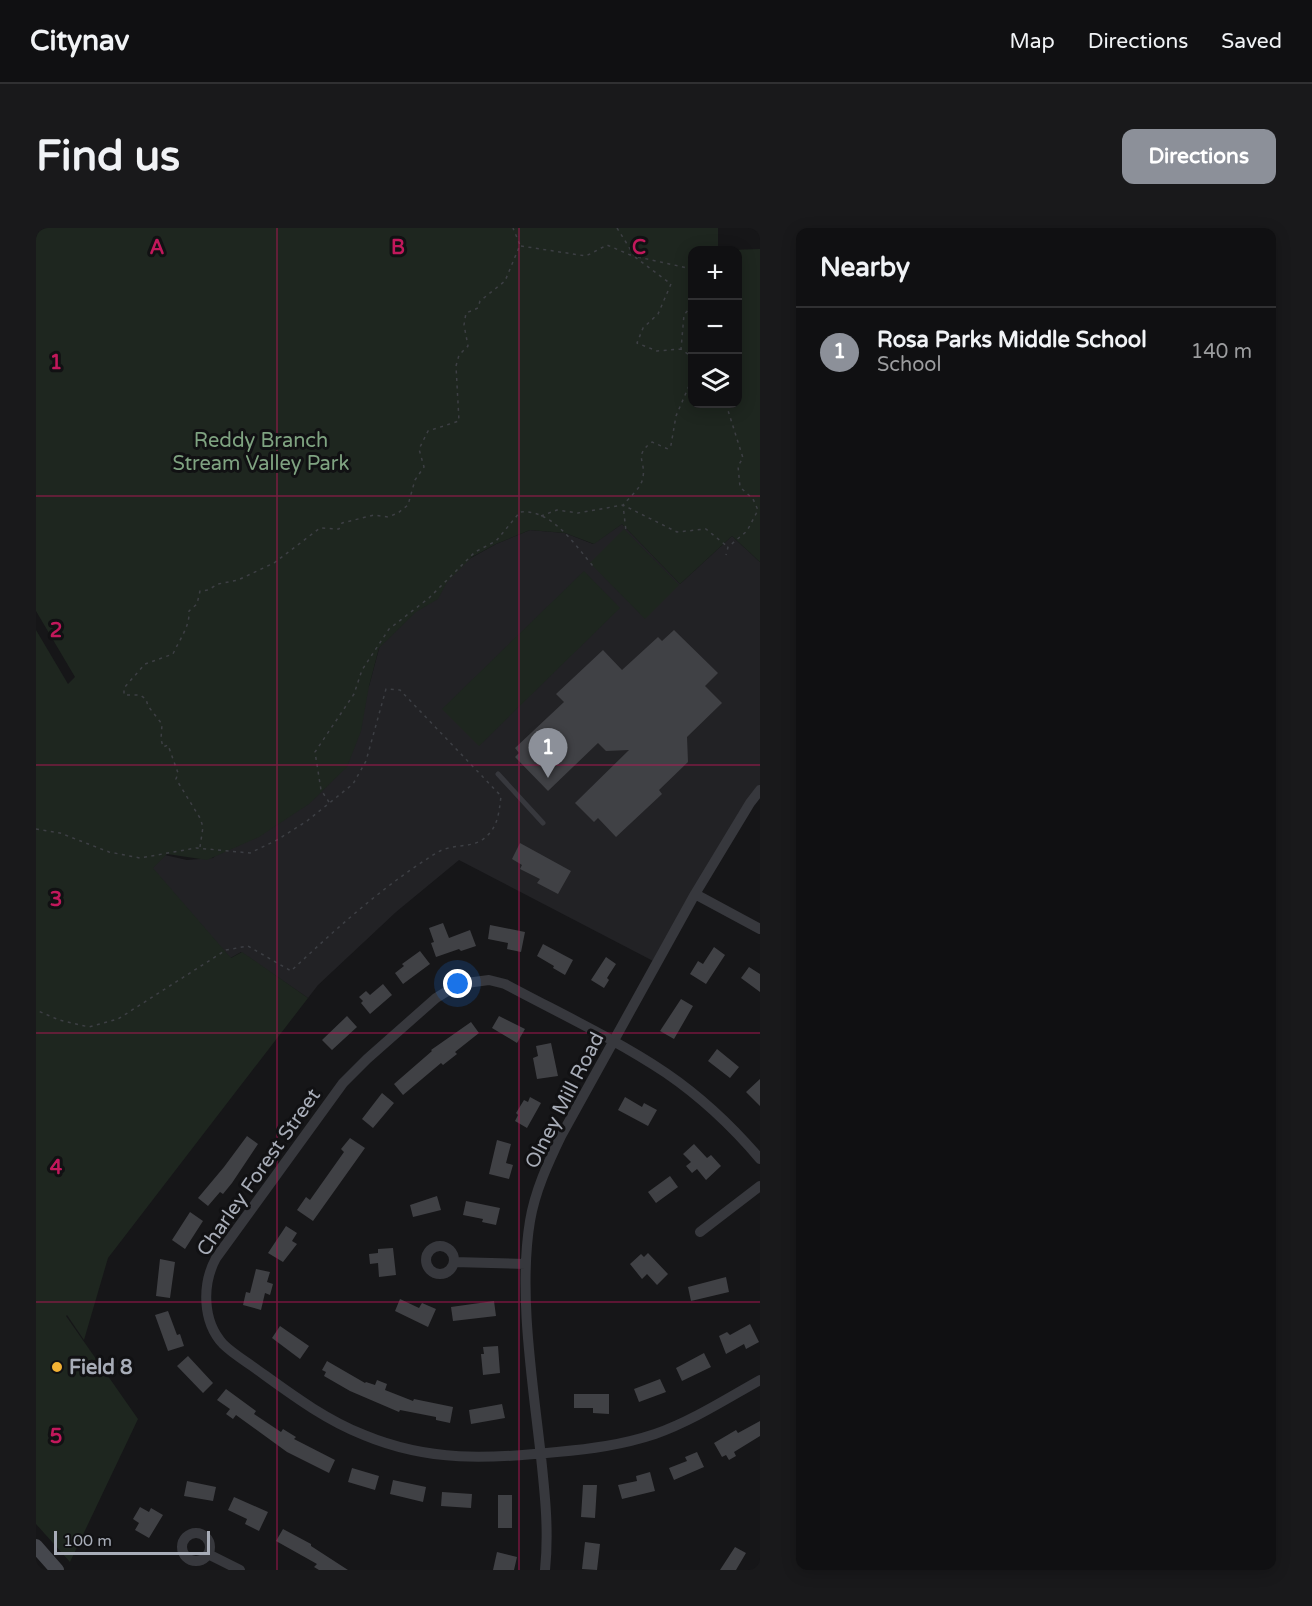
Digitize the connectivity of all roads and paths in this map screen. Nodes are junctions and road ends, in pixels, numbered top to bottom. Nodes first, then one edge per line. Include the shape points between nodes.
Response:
1 (513, 228) edge
2 (617, 228) edge
3 (519, 246) junction
4 (634, 257) junction
5 (688, 268) edge
6 (688, 311) edge
7 (681, 350) junction
8 (688, 354) edge
9 (688, 390) edge
10 (727, 408) edge
11 (623, 505) junction
12 (540, 516) junction
13 (626, 531) dead end
14 (728, 548) junction
15 (726, 555) dead end
16 (593, 566) dead end
17 (498, 774) dead end
18 (760, 790) edge
19 (329, 802) junction
20 (543, 823) dead end
21 (36, 829) edge
22 (200, 848) junction
23 (695, 894) junction
24 (760, 929) edge
25 (36, 1010) edge
26 (613, 1042) junction
27 (760, 1159) edge
28 (760, 1186) edge
29 (700, 1232) dead end
30 (454, 1262) dead end
31 (525, 1264) junction
32 (760, 1380) edge
33 (540, 1454) junction
34 (36, 1546) edge
35 (208, 1554) dead end
36 (57, 1570) edge
37 (240, 1570) edge
38 (545, 1570) edge

1 - 3 path
2 - 4 path
3 - 4 path via 586,256 607,245
3 - 22 path via 505,281 480,301 478,308 466,313 468,345 456,366 459,421 428,431 419,449 424,467 415,480 408,505 388,517 374,515 342,523 339,529 320,528 274,563 238,580 200,591 173,654 145,664 124,688 124,695 146,699 162,724 163,747 168,745 178,773 176,779 200,818
4 - 5 path
4 - 7 path via 671,284 658,314 644,328 637,344 657,351
6 - 7 path via 684,315
7 - 8 path
9 - 11 path via 676,416 671,445 668,450 652,442 646,447 640,459 643,477
10 - 14 path via 743,458 738,466 740,487 758,510 747,531
11 - 12 path via 578,513 557,510
11 - 13 path
11 - 14 path via 677,532 706,530
12 - 16 path via 554,522
12 - 19 path via 520,512 496,541 475,552 429,598 389,629 362,670 354,694 315,753 321,790
14 - 15 path
17 - 20 lane
18 - 23 street, Olney Mill Road
19 - 22 path via 277,840 250,853
19 - 25 path via 353,784 366,761 386,689 400,690 501,796 498,822 481,841 441,850 414,867 291,971 248,946 226,950 118,1019 89,1027
21 - 22 path via 140,858
23 - 24 street
23 - 26 street, Olney Mill Road
26 - 27 street, Charley Forest Street via 699,1098
26 - 31 street, Olney Mill Road via 544,1170 530,1218
26 - 33 street, Charley Forest Street via 506,984 459,984 436,998 344,1083 216,1258 207,1284 209,1318 222,1342 308,1406 362,1435 437,1455 485,1458
28 - 29 street
30 - 31 street
31 - 33 street, Olney Mill Road
32 - 33 street, Charley Forest Street via 655,1434 612,1446
33 - 38 street, Olney Mill Road via 548,1518
34 - 36 main road
35 - 37 street

